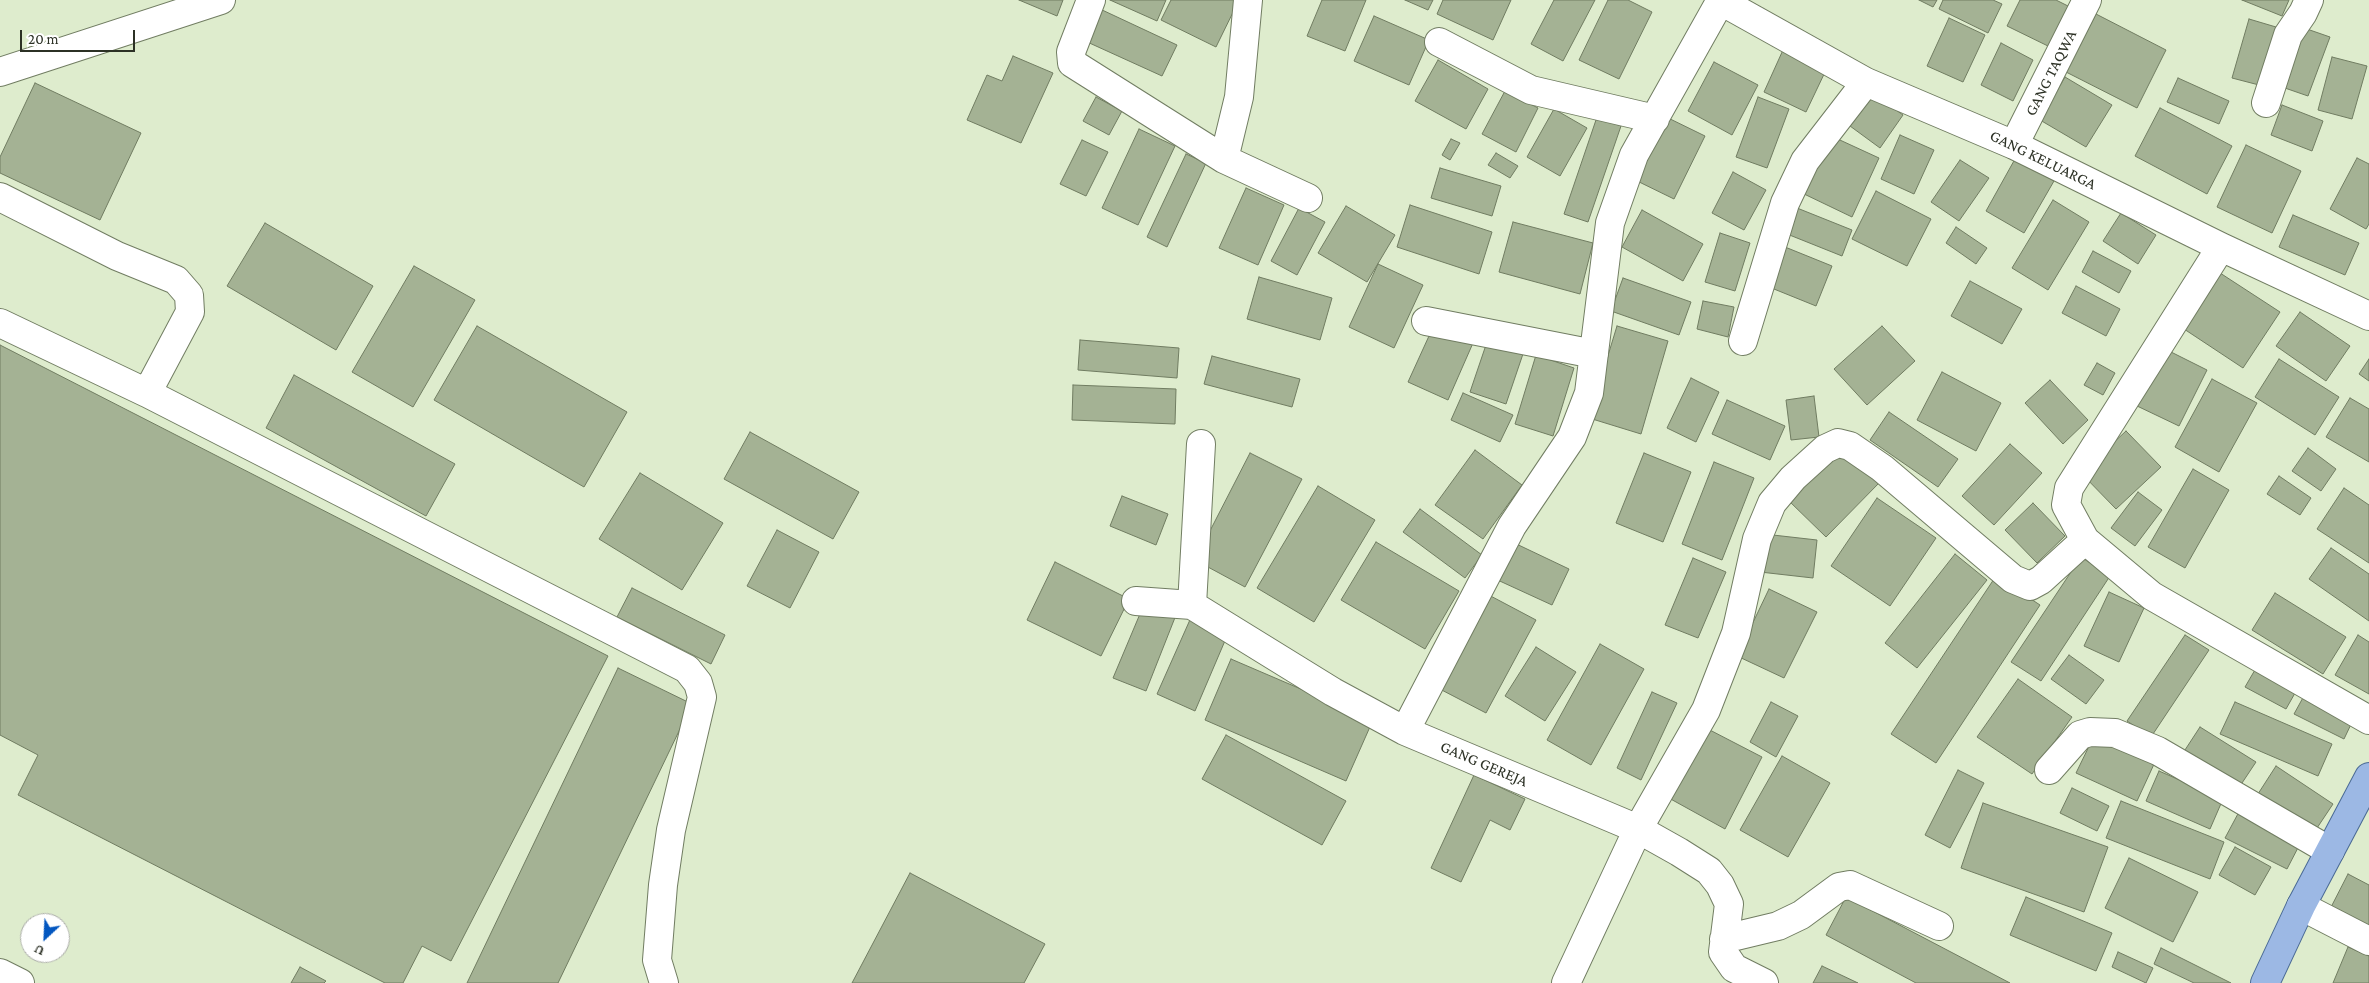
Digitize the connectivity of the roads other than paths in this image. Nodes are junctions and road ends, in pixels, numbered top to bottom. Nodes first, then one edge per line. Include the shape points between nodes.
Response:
1 (221, 0) edge
2 (1091, 0) edge
3 (1248, 0) edge
4 (1720, 0) edge
5 (2087, 0) edge
6 (2309, 0) edge
7 (1439, 42) dead end
8 (0, 72) edge
9 (1866, 82) junction
10 (2266, 103) dead end
11 (1655, 119) junction
12 (2014, 145) junction
13 (1224, 159) junction
14 (0, 197) edge
15 (1308, 198) dead end
16 (2220, 247) junction
17 (2369, 316) edge
18 (1426, 321) dead end
19 (0, 323) edge
20 (1743, 341) dead end
21 (1594, 354) junction
22 (146, 393) junction
23 (1201, 444) dead end
24 (2086, 540) junction
25 (1136, 601) dead end
26 (1192, 604) junction
27 (2369, 720) edge
28 (1405, 731) junction
29 (2049, 770) dead end
30 (2369, 777) edge
31 (1638, 829) junction
32 (2330, 851) junction
33 (2301, 906) junction
34 (1939, 926) dead end
35 (1724, 939) junction
36 (2369, 941) edge
37 (0, 973) edge
38 (20, 983) edge
39 (664, 983) edge
40 (1566, 983) edge
41 (1764, 983) edge
42 (2265, 983) edge

1 - 8 street
2 - 13 street via 1071,52 1072,63
3 - 13 street via 1239,97
4 - 9 street, GANG KELUARGA
4 - 11 street
5 - 12 street, GANG TAQWA
6 - 10 street via 2288,35
7 - 11 street via 1531,90
9 - 12 street, GANG KELUARGA
9 - 20 street via 1806,161 1785,203
11 - 21 street via 1634,155 1610,224
12 - 16 street, GANG KELUARGA
13 - 15 street
14 - 22 street via 116,256 176,280 189,295 190,312
16 - 17 street, GANG KELUARGA
16 - 24 street via 2068,488 2066,505
18 - 21 street
19 - 22 street
21 - 28 street via 1589,393 1572,437 1512,526
22 - 39 street via 687,669 698,683 702,697 671,830 657,952
23 - 26 street
24 - 27 street via 2152,596
24 - 31 street via 2030,586 2013,579 1882,468 1850,446 1838,443 1825,449 1793,478 1772,503 1757,539 1736,633 1706,710
25 - 26 street, GANG GEREJA
26 - 28 street, GANG GEREJA via 1333,692
28 - 31 street, GANG GEREJA
29 - 32 street via 2080,736 2090,732 2115,733 2158,751
30 - 32 main road
31 - 35 street, GANG GEREJA via 1709,871 1728,904
31 - 40 street
32 - 33 main road
33 - 36 street
33 - 42 main road
34 - 35 street via 1850,885 1839,887 1801,915 1778,926
35 - 41 street, GANG GEREJA via 1723,952 1734,968
37 - 38 street

